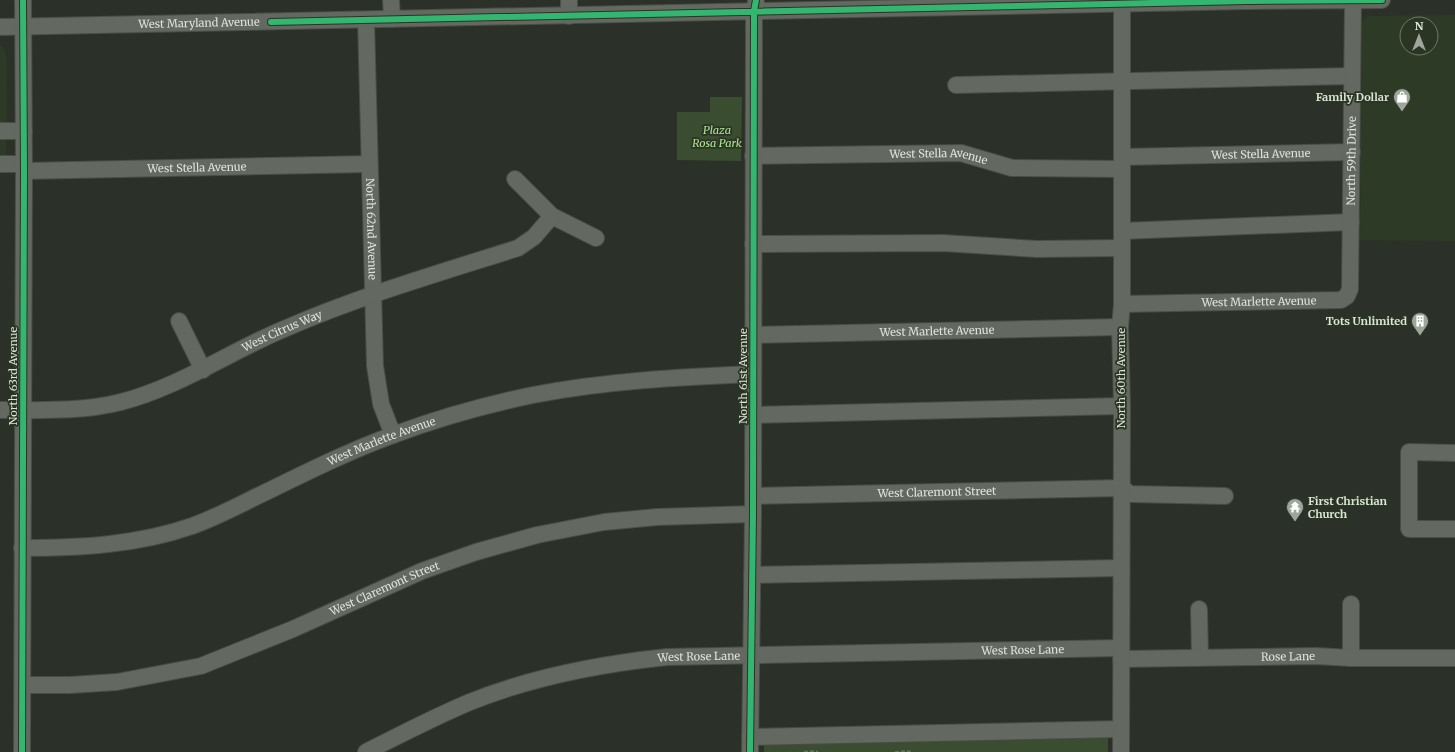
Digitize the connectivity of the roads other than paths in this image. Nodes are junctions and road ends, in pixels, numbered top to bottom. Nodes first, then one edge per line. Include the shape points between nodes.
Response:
1 (23, 0) edge
2 (391, 0) edge
3 (1360, 0) edge
4 (1382, 0) edge
5 (1247, 1) edge
6 (999, 3) edge
7 (1122, 4) junction
8 (755, 6) edge
9 (569, 8) edge
10 (392, 19) junction
11 (366, 20) junction
12 (23, 26) junction
13 (0, 27) edge
14 (1352, 76) junction
15 (1122, 81) junction
16 (956, 85) dead end
17 (0, 131) edge
18 (24, 131) junction
19 (1352, 152) junction
20 (753, 156) junction
21 (1122, 163) junction
22 (0, 164) edge
23 (369, 164) junction
24 (24, 167) junction
25 (516, 179) dead end
26 (552, 216) junction
27 (1350, 222) junction
28 (1122, 231) junction
29 (596, 238) dead end
30 (753, 244) junction
31 (1122, 248) junction
32 (372, 294) junction
33 (1347, 296) joint
34 (1122, 304) junction
35 (180, 320) dead end
36 (1120, 326) junction
37 (753, 335) junction
38 (203, 370) junction
39 (753, 374) junction
40 (1122, 406) junction
41 (0, 410) edge
42 (23, 410) junction
43 (754, 415) junction
44 (393, 435) junction
45 (1455, 453) edge
46 (1122, 488) junction
47 (753, 496) junction
48 (1225, 496) dead end
49 (753, 514) junction
50 (1455, 529) edge
51 (22, 548) junction
52 (1122, 568) junction
53 (752, 575) junction
54 (1350, 604) dead end
55 (1199, 609) dead end
56 (1122, 653) junction
57 (751, 656) junction
58 (1200, 657) junction
59 (1351, 658) junction
60 (1455, 658) edge
61 (23, 685) junction
62 (1121, 729) junction
63 (750, 744) edge
64 (22, 752) edge
65 (366, 752) edge
66 (1121, 752) edge

1 - 12 street, North 63rd Avenue
2 - 10 street
3 - 4 street, West Maryland Avenue
3 - 5 street, West Maryland Avenue
3 - 14 street, North 59th Drive
5 - 7 street, West Maryland Avenue
6 - 7 street, West Maryland Avenue
6 - 8 street, West Maryland Avenue
7 - 15 street, North 60th Avenue
8 - 9 street, West Maryland Avenue
8 - 20 street, North 61st Avenue
9 - 10 street, West Maryland Avenue
10 - 11 street, West Maryland Avenue
11 - 12 street, West Maryland Avenue
11 - 23 street, North 62nd Avenue
12 - 13 street, West Maryland Avenue
12 - 18 street, North 63rd Avenue
14 - 15 street
14 - 19 street, North 59th Drive
15 - 16 street
15 - 21 street, North 60th Avenue
17 - 18 street
18 - 24 street, North 63rd Avenue
19 - 21 street, West Stella Avenue
19 - 27 street, North 59th Drive
20 - 21 street, West Stella Avenue via 961,153 1012,168
20 - 30 street, North 61st Avenue
21 - 28 street, North 60th Avenue
22 - 24 street, West Stella Avenue
23 - 24 street, West Stella Avenue
23 - 32 street, North 62nd Avenue
24 - 42 street, North 63rd Avenue
25 - 26 street
26 - 29 street
26 - 32 street, West Citrus Way via 534,237 518,248
27 - 28 street
27 - 33 street, North 59th Drive via 1350,289
28 - 31 street, North 60th Avenue
30 - 31 street via 943,243 1036,249
30 - 37 street, North 61st Avenue
31 - 34 street, North 60th Avenue
32 - 38 street, West Citrus Way via 283,329
32 - 44 street, North 62nd Avenue via 377,385
33 - 34 street, West Marlette Avenue via 1341,300
34 - 36 street, North 60th Avenue
35 - 38 street
36 - 37 street, West Marlette Avenue
36 - 40 street, North 60th Avenue
37 - 39 street, North 61st Avenue
38 - 42 street, West Citrus Way via 147,394 120,402 90,408
39 - 43 street, North 61st Avenue
39 - 44 street, West Marlette Avenue via 638,381 534,395 476,408
40 - 43 street
40 - 46 street, North 60th Avenue
41 - 42 street, West Citrus Way
42 - 51 street, North 63rd Avenue
43 - 47 street, North 61st Avenue
44 - 51 street, West Marlette Avenue via 332,460 191,526 148,538 99,546
45 - 50 street via 1409,452 1409,529
46 - 47 street, West Claremont Street
46 - 48 street via 1130,494
46 - 52 street, North 60th Avenue
47 - 49 street, North 61st Avenue
49 - 53 street, North 61st Avenue
49 - 61 street, West Claremont Street via 657,517 604,522 537,535 422,571 293,629 201,666 117,682
51 - 61 street, North 63rd Avenue
52 - 53 street
52 - 56 street, North 60th Avenue
53 - 57 street, North 61st Avenue
54 - 59 street
55 - 58 street
56 - 57 street, West Rose Lane
56 - 58 street, Rose Lane
56 - 62 street, North 60th Avenue
57 - 63 street, North 61st Avenue
57 - 65 street, West Rose Lane via 667,657 586,668 532,681 470,702
58 - 59 street, Rose Lane
59 - 60 street, Rose Lane
61 - 64 street, North 63rd Avenue
62 - 63 street
62 - 66 street, North 60th Avenue

